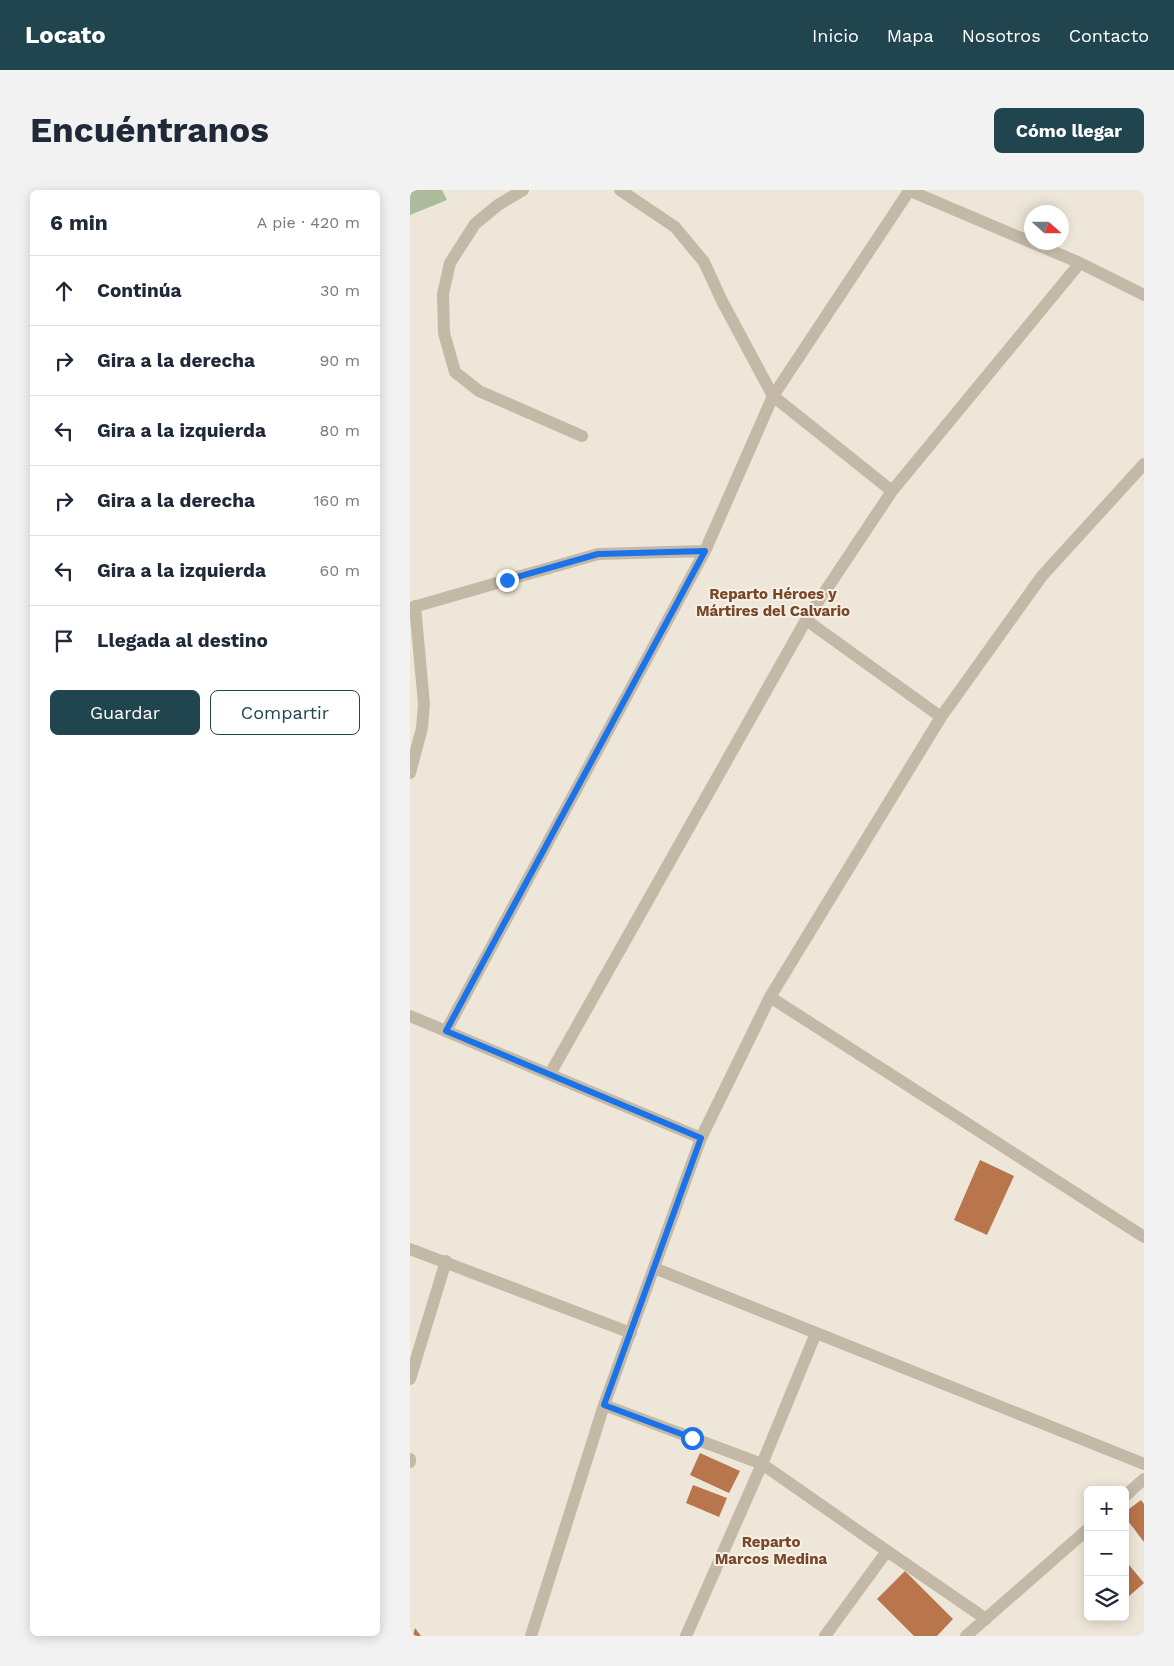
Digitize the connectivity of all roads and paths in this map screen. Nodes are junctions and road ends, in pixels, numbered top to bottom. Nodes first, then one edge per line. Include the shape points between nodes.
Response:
1 (523, 190) edge
2 (620, 190) edge
3 (908, 190) edge
4 (1080, 263) junction
5 (1144, 295) edge
6 (773, 396) junction
7 (582, 436) dead end
8 (1144, 464) edge
9 (892, 490) junction
10 (705, 551) junction
11 (413, 607) edge
12 (806, 620) junction
13 (941, 718) junction
14 (410, 773) edge
15 (770, 997) junction
16 (410, 1016) edge
17 (446, 1031) junction
18 (550, 1074) junction
19 (701, 1138) junction
20 (1144, 1237) edge
21 (410, 1249) edge
22 (446, 1262) junction
23 (654, 1268) junction
24 (631, 1333) junction
25 (816, 1333) junction
26 (410, 1379) edge
27 (604, 1405) junction
28 (762, 1464) junction
29 (1144, 1464) edge
30 (1144, 1479) edge
31 (1129, 1492) edge
32 (1086, 1531) edge
33 (887, 1551) junction
34 (986, 1619) junction
35 (531, 1636) edge
36 (686, 1636) edge
37 (825, 1636) edge
38 (966, 1636) edge

1 - 7 street via 474,224 450,263 443,294 444,333 455,372 479,391
2 - 6 street via 675,227 704,262
3 - 4 street
3 - 6 street
4 - 5 street
4 - 9 street
6 - 9 street
6 - 10 street
8 - 13 street via 1042,576
9 - 12 street
10 - 11 street via 598,554
10 - 17 street
11 - 14 street via 424,704 422,728
12 - 13 street
12 - 18 street
13 - 15 street
15 - 19 street
15 - 20 street
16 - 17 street
17 - 18 street
18 - 19 street
19 - 23 street
21 - 22 street
22 - 24 street
22 - 26 street
23 - 24 street
23 - 25 street
24 - 27 street
25 - 28 street
25 - 29 street
27 - 28 street
27 - 35 street
28 - 33 street
28 - 36 street
30 - 31 street
32 - 34 street
33 - 34 street
33 - 37 street
34 - 38 street

